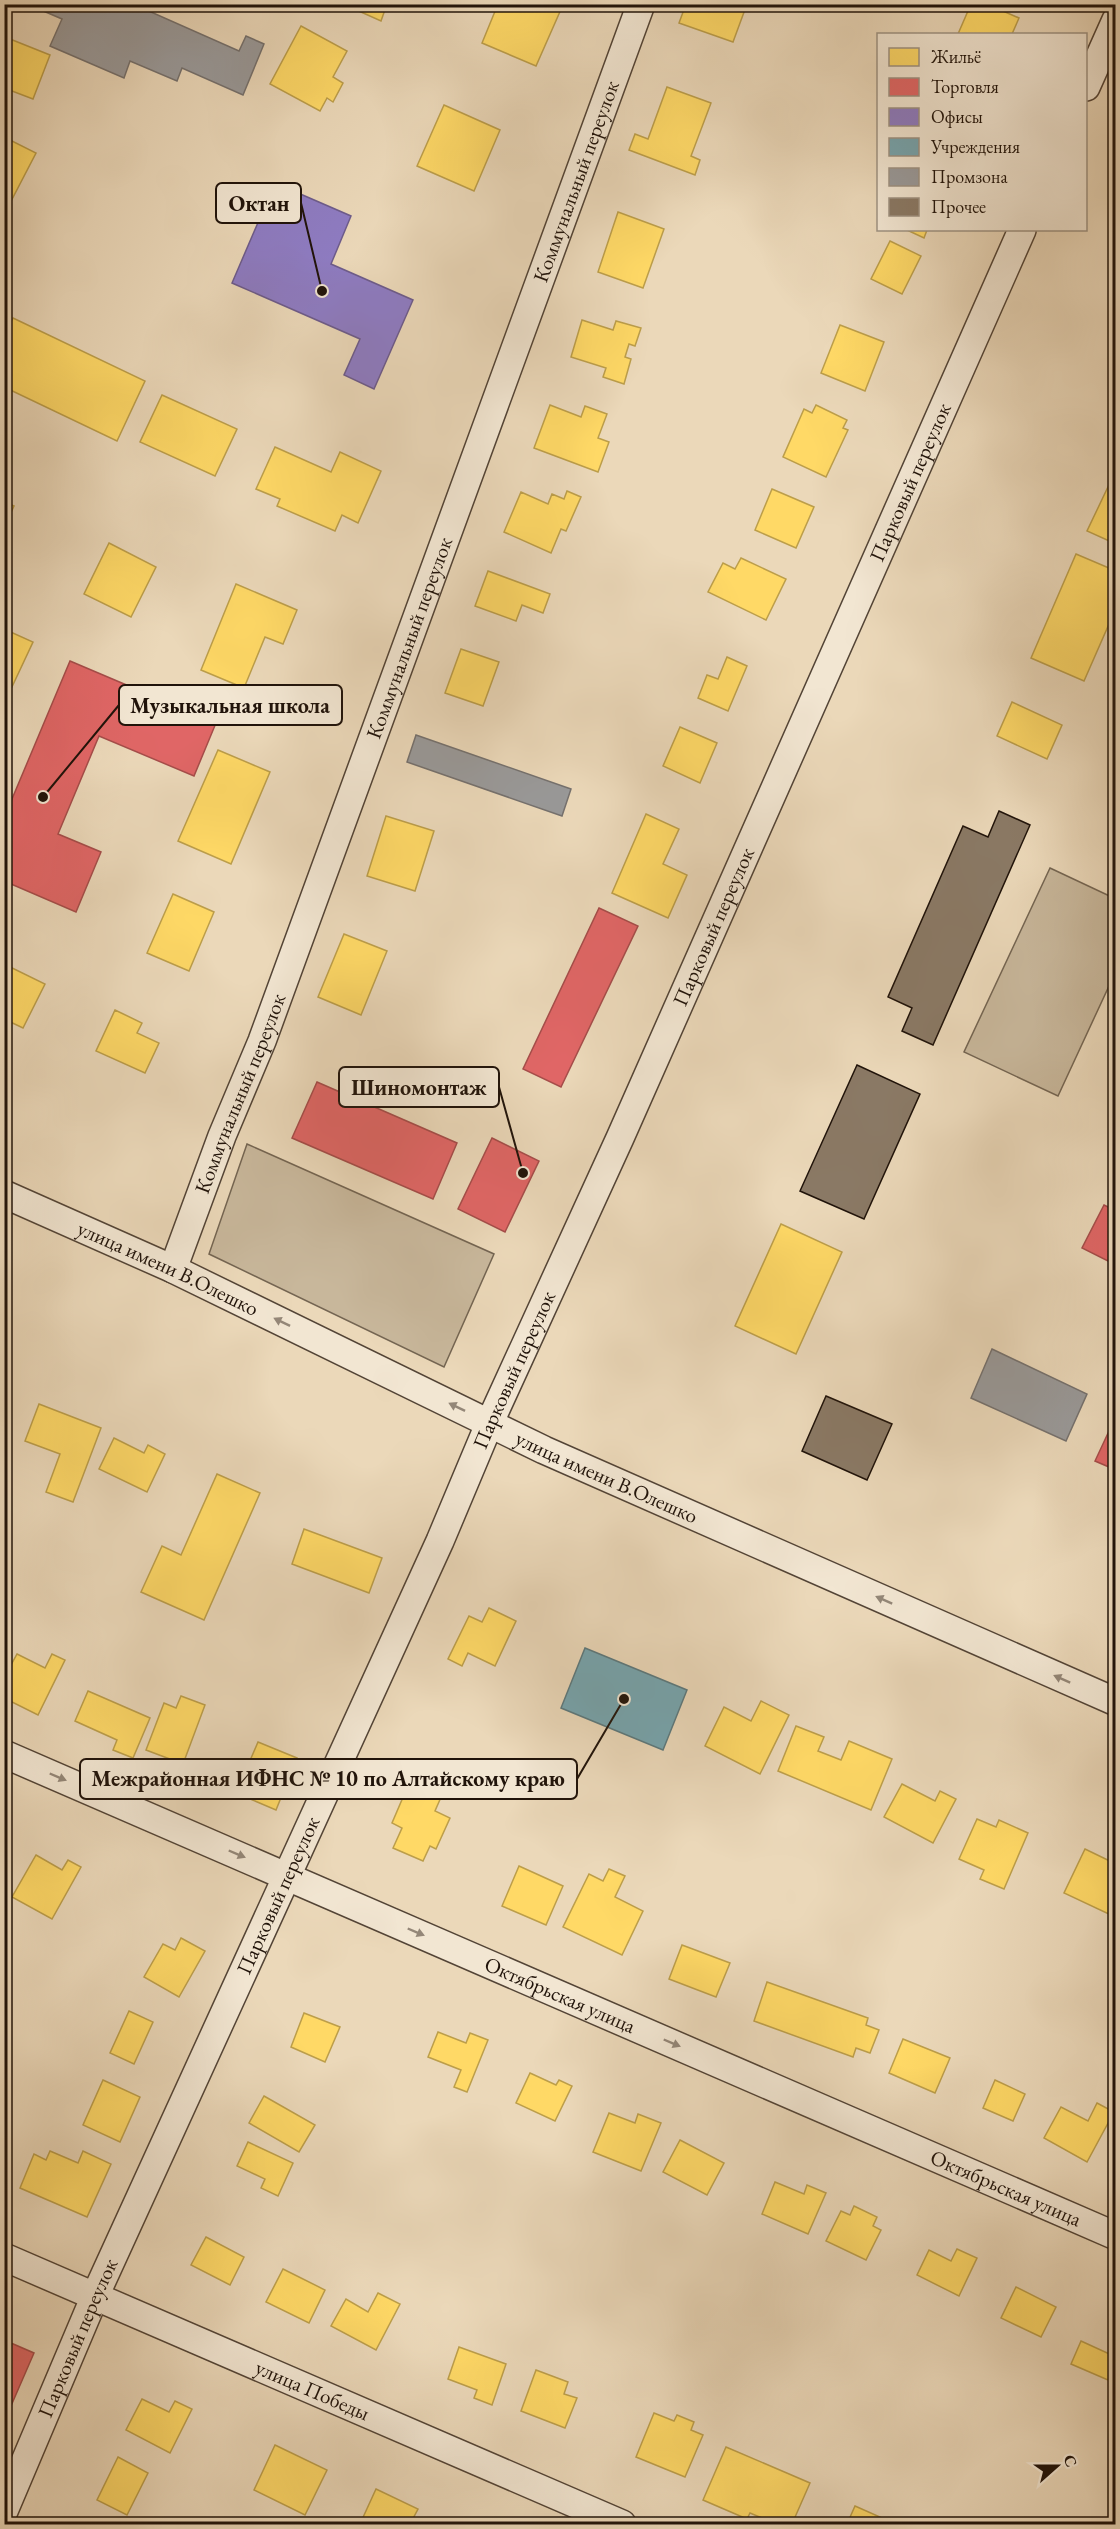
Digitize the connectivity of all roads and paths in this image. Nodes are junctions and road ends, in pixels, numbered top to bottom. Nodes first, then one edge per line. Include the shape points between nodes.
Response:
1 (641, 4) edge
2 (1114, 25) edge
3 (1087, 85) edge
4 (1022, 231) edge
5 (4, 1194) edge
6 (173, 1269) junction
7 (490, 1422) junction
8 (1116, 1702) edge
9 (4, 1754) edge
10 (286, 1876) junction
11 (1116, 2236) edge
12 (4, 2257) edge
13 (95, 2296) junction
14 (4, 2511) edge
15 (622, 2524) edge

1 - 6 street, Коммунальный переулок via 265,1035 222,1136
2 - 3 street
4 - 7 street, Парковый переулок
5 - 6 street, улица имени В.Олешко
7 -> 6 street, улица имени В.Олешко
8 -> 7 street, улица имени В.Олешко via 544,1450
7 - 10 street, Парковый переулок via 440,1541
9 -> 10 street, Октябрьская улица
10 -> 11 street, Октябрьская улица
10 - 13 street, Парковый переулок
12 - 13 street, улица Победы
13 - 14 street, Парковый переулок
13 - 15 street, улица Победы

